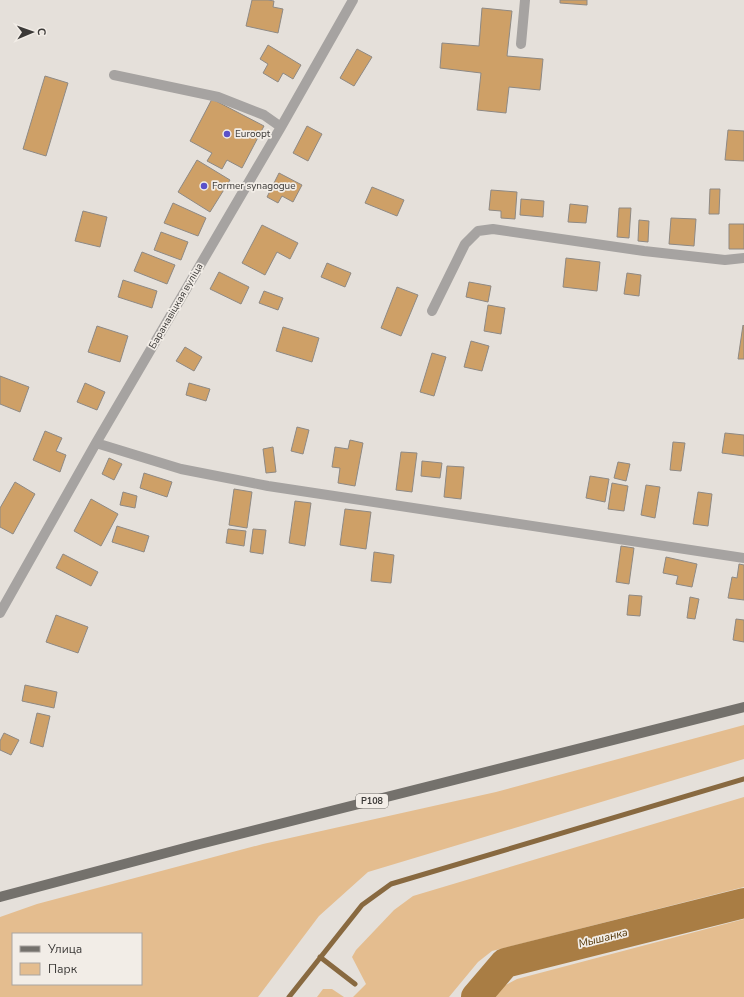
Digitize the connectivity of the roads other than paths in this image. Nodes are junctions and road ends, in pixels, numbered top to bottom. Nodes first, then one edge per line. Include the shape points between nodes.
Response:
1 (352, 0) edge
2 (525, 0) edge
3 (521, 44) dead end
4 (114, 75) dead end
5 (281, 127) junction
6 (744, 258) edge
7 (432, 312) dead end
8 (96, 443) junction
9 (744, 558) edge
10 (0, 613) edge
11 (744, 707) edge
12 (0, 897) edge

1 - 5 street, Баранавіцкая вуліца
2 - 3 street
4 - 5 street via 218,97 264,115
5 - 8 street, Баранавіцкая вуліца
6 - 7 street via 725,260 493,229 478,231 465,244
8 - 9 street via 181,469 268,486
8 - 10 street, Баранавіцкая вуліца
11 - 12 main road, Р108

